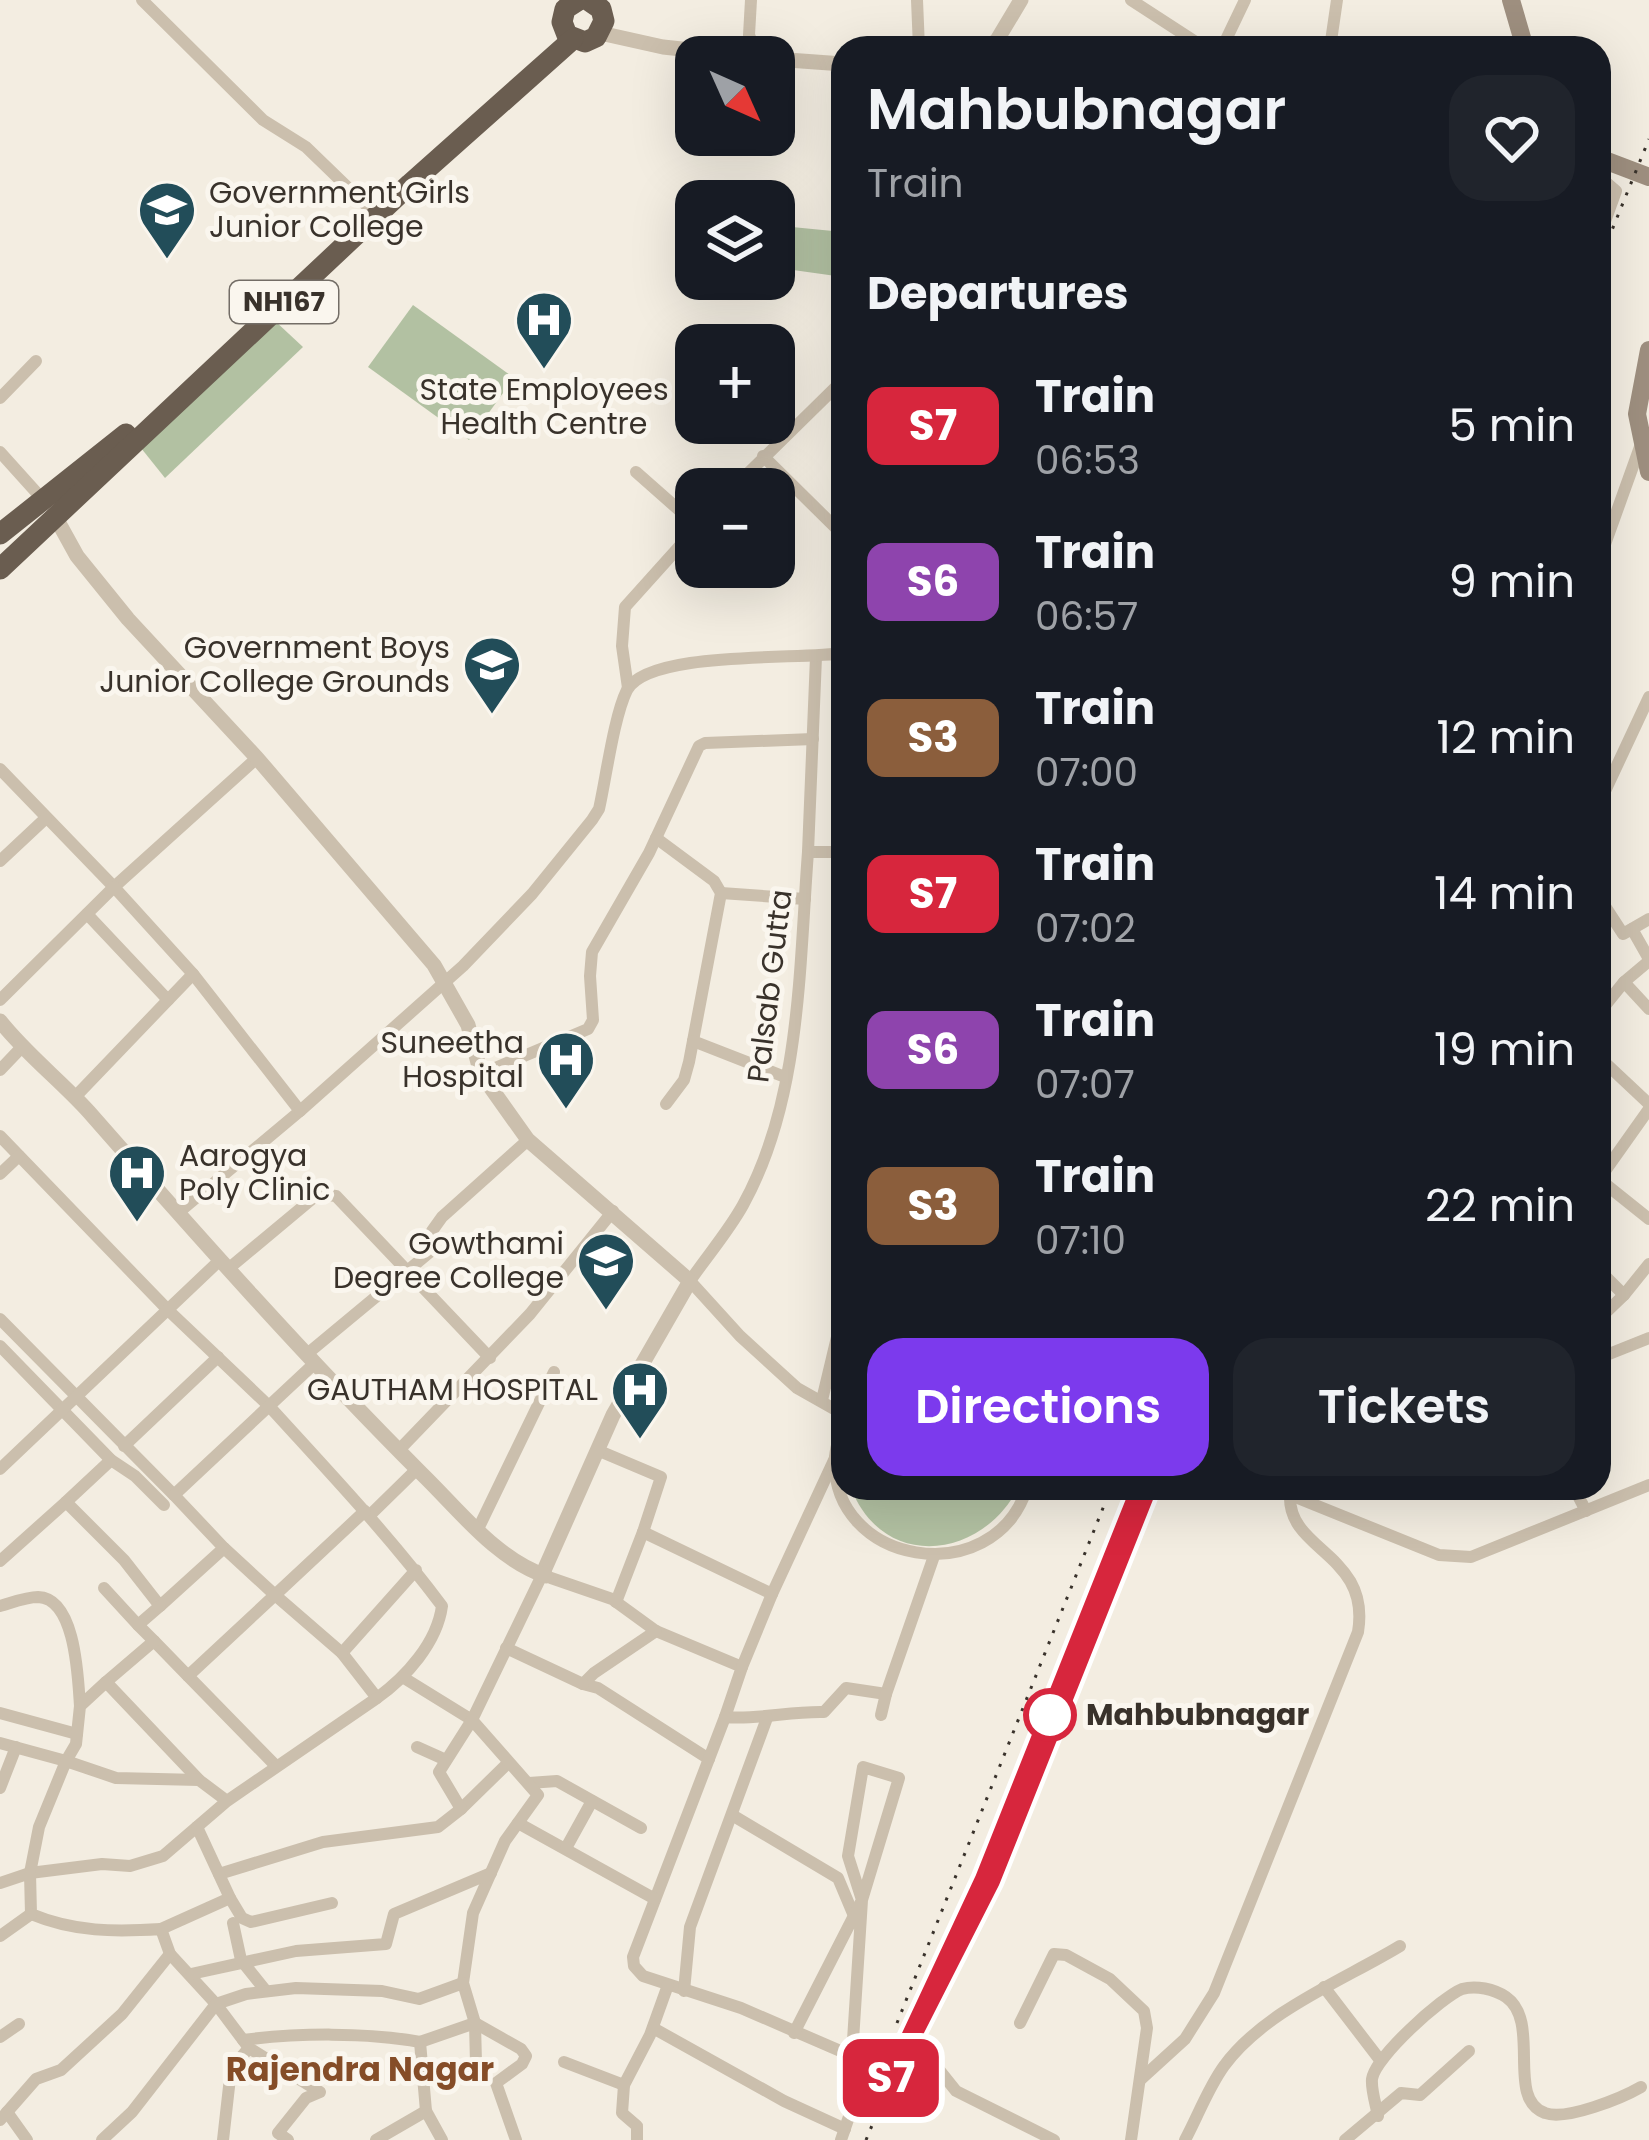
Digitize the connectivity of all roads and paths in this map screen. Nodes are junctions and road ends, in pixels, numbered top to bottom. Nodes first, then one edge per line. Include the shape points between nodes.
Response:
1 (142, 0) edge
2 (587, 0) edge
3 (751, 0) edge
4 (917, 0) edge
5 (1021, 0) edge
6 (1131, 0) edge
7 (1245, 0) edge
8 (1337, 0) edge
9 (1511, 0) edge
10 (600, 33) junction
11 (568, 34) junction
12 (750, 36) edge
13 (918, 36) edge
14 (1000, 36) edge
15 (1186, 36) edge
16 (1228, 36) edge
17 (1332, 36) edge
18 (1522, 36) edge
19 (675, 48) edge
20 (795, 61) edge
21 (831, 63) edge
22 (1611, 163) edge
23 (1649, 177) edge
24 (368, 207) junction
25 (1649, 350) edge
26 (36, 361) dead end
27 (831, 391) edge
28 (0, 398) edge
29 (1641, 443) junction
30 (0, 452) edge
31 (763, 456) junction
32 (752, 468) edge
33 (636, 472) dead end
34 (1649, 472) edge
35 (43, 497) junction
36 (675, 507) edge
37 (56, 518) junction
38 (831, 523) edge
39 (1611, 527) edge
40 (0, 534) edge
41 (675, 550) edge
42 (0, 569) edge
43 (831, 655) edge
44 (816, 657) junction
45 (628, 688) junction
46 (1649, 697) edge
47 (813, 739) junction
48 (257, 758) junction
49 (0, 769) edge
50 (1611, 778) edge
51 (46, 818) junction
52 (656, 838) junction
53 (808, 852) junction
54 (831, 852) edge
55 (0, 861) edge
56 (114, 887) junction
57 (721, 893) junction
58 (805, 899) junction
59 (87, 914) junction
60 (1611, 915) edge
61 (1649, 919) edge
62 (1633, 928) junction
63 (1649, 960) edge
64 (193, 974) junction
65 (446, 981) junction
66 (1624, 982) junction
67 (1611, 998) edge
68 (0, 1000) edge
69 (168, 1000) junction
70 (1649, 1009) edge
71 (0, 1022) edge
72 (694, 1041) junction
73 (21, 1048) junction
74 (1611, 1069) edge
75 (0, 1070) edge
76 (481, 1074) junction
77 (785, 1077) junction
78 (75, 1097) junction
79 (666, 1104) dead end
80 (1649, 1107) edge
81 (300, 1111) junction
82 (0, 1136) edge
83 (528, 1140) junction
84 (19, 1156) junction
85 (1611, 1163) edge
86 (0, 1174) edge
87 (1611, 1188) edge
88 (613, 1211) junction
89 (178, 1213) junction
90 (1649, 1219) edge
91 (1649, 1264) edge
92 (224, 1265) junction
93 (405, 1273) junction
94 (690, 1281) junction
95 (1611, 1282) edge
96 (1624, 1295) junction
97 (1611, 1304) edge
98 (168, 1310) junction
99 (0, 1319) edge
100 (13, 1333) junction
101 (1649, 1338) edge
102 (0, 1346) edge
103 (1611, 1353) edge
104 (218, 1357) junction
105 (311, 1358) junction
106 (490, 1358) junction
107 (831, 1362) edge
108 (554, 1372) dead end
109 (76, 1396) junction
110 (822, 1400) junction
111 (269, 1406) junction
112 (831, 1408) edge
113 (62, 1410) junction
114 (124, 1447) junction
115 (399, 1450) junction
116 (597, 1450) junction
117 (111, 1460) junction
118 (831, 1467) edge
119 (0, 1469) edge
120 (417, 1469) junction
121 (1649, 1485) edge
122 (169, 1500) junction
123 (846, 1500) edge
124 (1021, 1500) edge
125 (1290, 1500) edge
126 (1300, 1500) edge
127 (1581, 1500) edge
128 (66, 1502) junction
129 (1586, 1510) junction
130 (367, 1514) junction
131 (478, 1529) junction
132 (643, 1532) junction
133 (224, 1548) junction
134 (934, 1556) junction
135 (0, 1561) edge
136 (416, 1570) junction
137 (547, 1576) junction
138 (104, 1588) dead end
139 (772, 1594) junction
140 (275, 1595) junction
141 (616, 1602) junction
142 (0, 1606) edge
143 (160, 1606) junction
144 (138, 1625) junction
145 (656, 1631) junction
146 (154, 1641) junction
147 (506, 1648) junction
148 (341, 1653) junction
149 (742, 1667) junction
150 (188, 1676) junction
151 (404, 1678) junction
152 (106, 1682) junction
153 (584, 1684) junction
154 (886, 1694) junction
155 (377, 1698) junction
156 (80, 1706) junction
157 (0, 1713) edge
158 (880, 1714) dead end
159 (724, 1717) junction
160 (767, 1718) junction
161 (472, 1720) junction
162 (77, 1734) junction
163 (0, 1743) edge
164 (16, 1747) junction
165 (417, 1747) dead end
166 (709, 1759) junction
167 (446, 1760) junction
168 (67, 1761) junction
169 (508, 1763) junction
170 (275, 1765) junction
171 (199, 1780) junction
172 (529, 1783) junction
173 (0, 1788) edge
174 (227, 1801) junction
175 (592, 1801) junction
176 (461, 1809) junction
177 (732, 1815) junction
178 (518, 1823) junction
179 (197, 1827) junction
180 (641, 1828) dead end
181 (566, 1847) junction
182 (30, 1873) junction
183 (490, 1873) junction
184 (219, 1874) junction
185 (0, 1883) edge
186 (230, 1898) junction
187 (655, 1899) junction
188 (862, 1900) junction
189 (332, 1903) dead end
190 (31, 1914) junction
191 (854, 1916) junction
192 (233, 1923) dead end
193 (160, 1929) junction
194 (0, 1936) edge
195 (1400, 1946) dead end
196 (170, 1954) junction
197 (243, 1963) junction
198 (190, 1974) junction
199 (463, 1983) junction
200 (668, 1985) junction
201 (1324, 1987) junction
202 (266, 1991) junction
203 (683, 1991) junction
204 (216, 2004) junction
205 (475, 2023) junction
206 (19, 2024) dead end
207 (1020, 2024) dead end
208 (653, 2027) junction
209 (794, 2033) junction
210 (0, 2036) edge
211 (421, 2042) junction
212 (246, 2044) junction
213 (1469, 2050) dead end
214 (852, 2056) junction
215 (1380, 2060) junction
216 (932, 2061) dead end
217 (564, 2062) dead end
218 (476, 2063) dead end
219 (1140, 2080) junction
220 (624, 2085) junction
221 (1641, 2087) dead end
222 (426, 2111) junction
223 (3, 2116) edge
224 (1378, 2116) junction
225 (843, 2135) edge
226 (27, 2140) edge
227 (102, 2140) edge
228 (223, 2140) edge
229 (288, 2140) edge
230 (376, 2140) edge
231 (442, 2140) edge
232 (516, 2140) edge
233 (637, 2140) edge
234 (1054, 2140) edge
235 (1131, 2140) edge
236 (1184, 2140) edge
237 (1345, 2140) edge

1 - 24 street via 263,120 306,147
2 - 10 highway, NH167 via 603,15
2 - 11 highway, NH167 via 565,9
3 - 12 street
4 - 13 street
5 - 14 street
6 - 15 street
7 - 16 street
8 - 17 street
9 - 18 main road
10 - 11 highway, NH167 via 584,42
10 - 19 street
11 - 24 highway, NH167
11 - 37 highway, NH167
20 - 21 street
22 - 23 main road
24 - 35 highway, NH167 via 118,442
25 - 29 main road via 1637,414
26 - 28 street
27 - 31 street
29 - 34 main road
29 - 39 street
30 - 35 street
31 - 32 street
31 - 38 street
33 - 36 street
35 - 37 street
35 - 40 highway, NH167
37 - 42 highway, NH167
37 - 48 street via 128,619
41 - 45 street via 625,608
43 - 44 street
44 - 45 street via 753,655 649,671
44 - 47 street
45 - 65 street via 599,809 532,894
46 - 50 street
47 - 52 street via 699,746
47 - 53 street
48 - 56 street
48 - 65 street
49 - 51 street
51 - 55 street
51 - 56 street
52 - 57 street
52 - 76 street via 592,952 588,1029
53 - 54 street, Palsab Gutta
53 - 58 street, Palsab Gutta
56 - 59 street
56 - 64 street
57 - 58 street
57 - 72 street
58 - 77 street, Palsab Gutta
59 - 68 street
59 - 69 street
60 - 62 street via 1623,934
61 - 62 street
62 - 63 street
63 - 66 street
64 - 69 street
64 - 81 street
65 - 76 street
65 - 81 street
66 - 67 street
66 - 70 street
69 - 78 street
71 - 73 street
72 - 77 street
72 - 79 street via 684,1080
73 - 75 street
73 - 78 street
74 - 80 street
76 - 83 street
77 - 94 street, Palsab Gutta via 743,1204
78 - 89 street
80 - 85 street
81 - 89 street
82 - 84 street
83 - 88 street
83 - 93 street via 442,1217 430,1252
84 - 86 street
84 - 98 street
87 - 90 street
88 - 94 street
88 - 106 street
89 - 92 street
91 - 96 street
92 - 93 street via 328,1192
92 - 98 street
92 - 105 street
93 - 105 street
93 - 106 street
94 - 110 street via 768,1362
94 - 116 street
95 - 96 street
96 - 97 street
98 - 104 street
98 - 109 street
99 - 100 street
100 - 102 street
100 - 109 street
101 - 103 street
102 - 113 street
104 - 111 street
104 - 114 street
105 - 111 street
105 - 115 street
106 - 115 street
107 - 110 street
108 - 131 street
109 - 113 street
109 - 114 street
110 - 112 street
111 - 122 street
111 - 130 street
113 - 117 street
113 - 119 street
114 - 122 street
115 - 120 street
116 - 132 street via 661,1477
116 - 137 street
117 - 122 street
117 - 128 street
118 - 139 street
120 - 130 street
120 - 131 street
121 - 129 street
122 - 133 street
123 - 134 street via 876,1538
124 - 134 street via 994,1535
125 - 219 street via 1296,1524 1354,1584 1358,1632 1214,1993 1185,2038
126 - 129 street via 1438,1555 1471,1557
127 - 129 street
128 - 135 street
128 - 143 street
130 - 136 street
130 - 140 street
131 - 137 street via 516,1566
132 - 139 street
132 - 141 street
133 - 140 street
133 - 143 street
134 - 154 street
136 - 148 street
136 - 151 street via 442,1606
137 - 141 street
137 - 147 street
138 - 144 street
139 - 149 street
140 - 148 street
140 - 150 street
141 - 145 street
142 - 156 street via 51,1602 74,1640
143 - 144 street
144 - 146 street
145 - 149 street
145 - 153 street
146 - 150 street
146 - 152 street
147 - 153 street
147 - 161 street
148 - 155 street
149 - 159 street
150 - 170 street
151 - 155 street
151 - 161 street
152 - 156 street
152 - 171 street
153 - 166 street
154 - 158 street
154 - 160 street via 846,1688 824,1712
155 - 170 street
156 - 162 street
157 - 162 street
159 - 160 street
159 - 166 street
160 - 177 street
161 - 167 street
161 - 169 street
162 - 168 street
163 - 164 street
164 - 168 street
164 - 173 street
165 - 167 street
166 - 187 street
167 - 176 street via 439,1772
168 - 171 street via 116,1778
168 - 182 street
169 - 172 street
169 - 176 street
170 - 174 street
171 - 174 street
172 - 175 street via 556,1781
172 - 178 street via 538,1798
174 - 179 street
175 - 180 street
175 - 181 street
176 - 184 street via 438,1827 323,1842
177 - 191 street via 838,1878
177 - 203 street via 691,1928
178 - 181 street
178 - 183 street
179 - 182 street via 163,1856 130,1866
179 - 184 street
181 - 187 street
182 - 185 street
182 - 190 street
183 - 197 street via 394,1914 386,1944
183 - 199 street via 473,1913
184 - 186 street
186 - 189 street via 251,1922
186 - 193 street
187 - 200 street via 634,1966
188 - 188 street via 848,1856 863,1767 899,1778
188 - 191 street
188 - 214 street
190 - 193 street via 63,1928
190 - 194 street
191 - 209 street
192 - 197 street
193 - 196 street
195 - 201 street
196 - 198 street
196 - 223 street via 122,2014 61,2070 36,2079
197 - 198 street
197 - 202 street
198 - 204 street
199 - 202 street via 418,1999 382,1991
199 - 205 street
200 - 203 street
200 - 208 street
201 - 215 street
201 - 236 street via 1231,2058
202 - 204 street
203 - 209 street
204 - 212 street
204 - 227 street
205 - 211 street
205 - 218 street
205 - 232 street via 526,2056 496,2083
206 - 210 street
207 - 219 street via 1047,1962 1066,1954 1144,2011
208 - 220 street
208 - 225 street
209 - 214 street
211 - 212 street via 286,2034
211 - 222 street
212 - 228 street via 231,2069
212 - 229 street via 320,2092 278,2133
213 - 224 street via 1420,2095 1405,2090
214 - 225 street via 854,2102
215 - 221 street via 1448,1996 1479,1986 1521,2014 1526,2091 1539,2110 1598,2106
215 - 224 street via 1372,2083
216 - 234 street via 956,2091
217 - 220 street
219 - 235 street
220 - 233 street via 622,2113 637,2126
222 - 230 street
222 - 231 street
223 - 226 street
224 - 237 street

